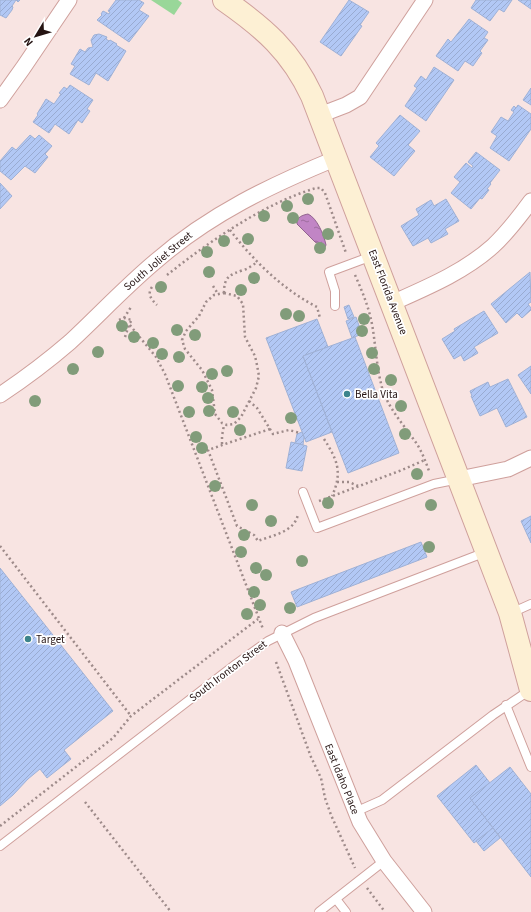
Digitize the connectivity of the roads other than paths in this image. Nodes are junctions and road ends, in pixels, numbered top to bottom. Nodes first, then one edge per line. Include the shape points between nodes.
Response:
1 (69, 0) edge
2 (224, 0) edge
3 (425, 0) edge
4 (0, 100) edge
5 (320, 115) junction
6 (337, 158) junction
7 (531, 201) edge
8 (374, 256) junction
9 (392, 303) junction
10 (335, 306) dead end
11 (0, 395) edge
12 (531, 458) edge
13 (459, 479) junction
14 (303, 492) dead end
15 (487, 551) junction
16 (531, 604) edge
17 (510, 613) junction
18 (282, 633) junction
19 (531, 650) edge
20 (531, 690) edge
21 (506, 706) junction
22 (531, 767) edge
23 (355, 812) junction
24 (0, 846) edge
25 (384, 861) junction
26 (336, 899) junction
27 (319, 912) edge
28 (346, 912) edge
29 (424, 912) edge

1 - 4 street
2 - 5 street, East Florida Avenue via 265,30 282,48 302,75
3 - 5 street via 360,97
5 - 6 street, East Florida Avenue
6 - 8 street, East Florida Avenue
6 - 11 street, South Joliet Street via 252,196 194,231 141,273 64,347
7 - 9 street via 502,237 474,261 439,283
8 - 9 street, East Florida Avenue
8 - 10 lane via 329,272 335,291
9 - 13 street, East Florida Avenue
12 - 13 street via 508,469
13 - 14 lane via 434,484 317,528
13 - 15 street, East Florida Avenue
15 - 17 street, East Florida Avenue
15 - 18 lane, South Ironton Street via 327,612
16 - 17 lane
17 - 19 street, East Florida Avenue
17 - 20 street, East Florida Avenue
18 - 23 street, East Idaho Place via 296,661
18 - 24 lane, South Ironton Street via 251,652
20 - 21 lane
21 - 22 lane
21 - 23 lane via 382,800
23 - 25 street, East Idaho Place
25 - 26 lane
25 - 29 street, East Idaho Place
26 - 27 lane
26 - 28 lane

